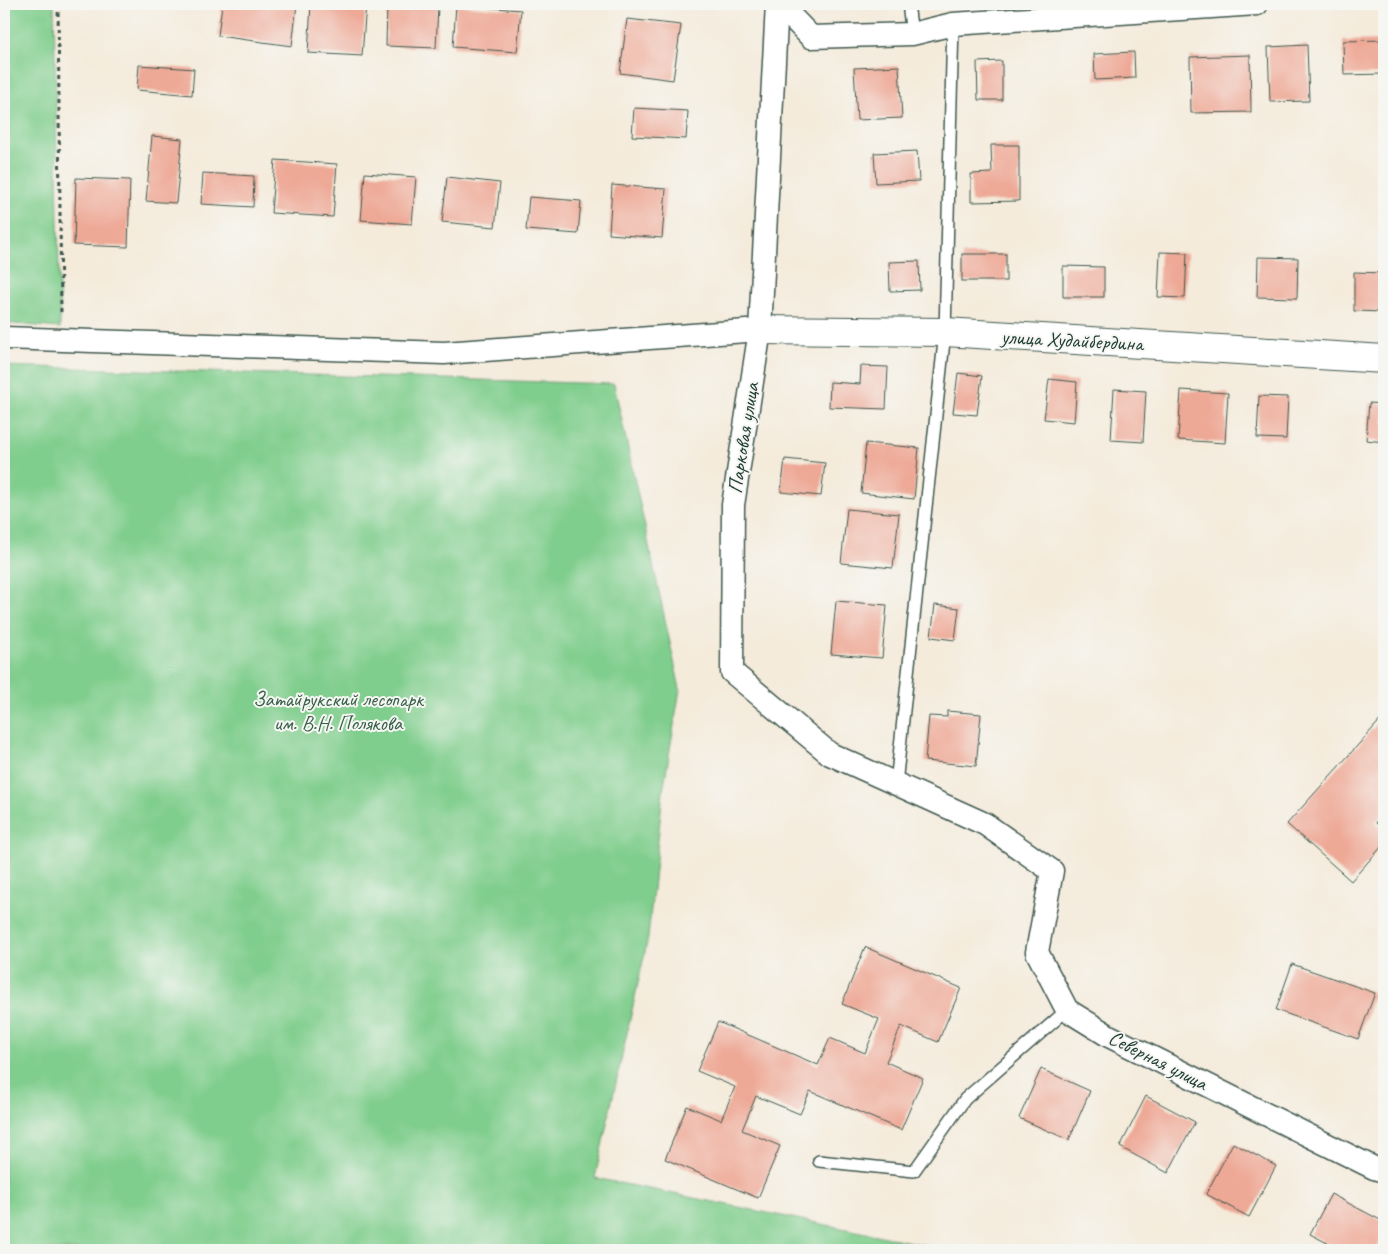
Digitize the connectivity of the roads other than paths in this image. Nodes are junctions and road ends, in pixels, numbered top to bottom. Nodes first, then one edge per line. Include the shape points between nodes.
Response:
1 (778, 4) edge
2 (908, 4) edge
3 (1256, 4) edge
4 (953, 24) junction
5 (912, 34) junction
6 (760, 330) junction
7 (944, 332) junction
8 (4, 338) edge
9 (1384, 359) edge
10 (896, 784) junction
11 (1067, 1010) junction
12 (820, 1161) dead end
13 (1384, 1171) edge

1 - 5 street via 811,37
1 - 6 street, Парковая улица
2 - 5 lane
3 - 4 street
4 - 5 street
4 - 7 lane
6 - 7 street, улица Худайбердина
6 - 8 street via 444,353
6 - 10 street, Парковая улица via 733,505 732,672 830,754
7 - 9 street, улица Худайбердина
7 - 10 lane
10 - 11 street, Парковая улица via 984,824 1052,871 1037,952
11 - 12 lane via 965,1099 914,1171
11 - 13 street, Северная улица via 1109,1036

